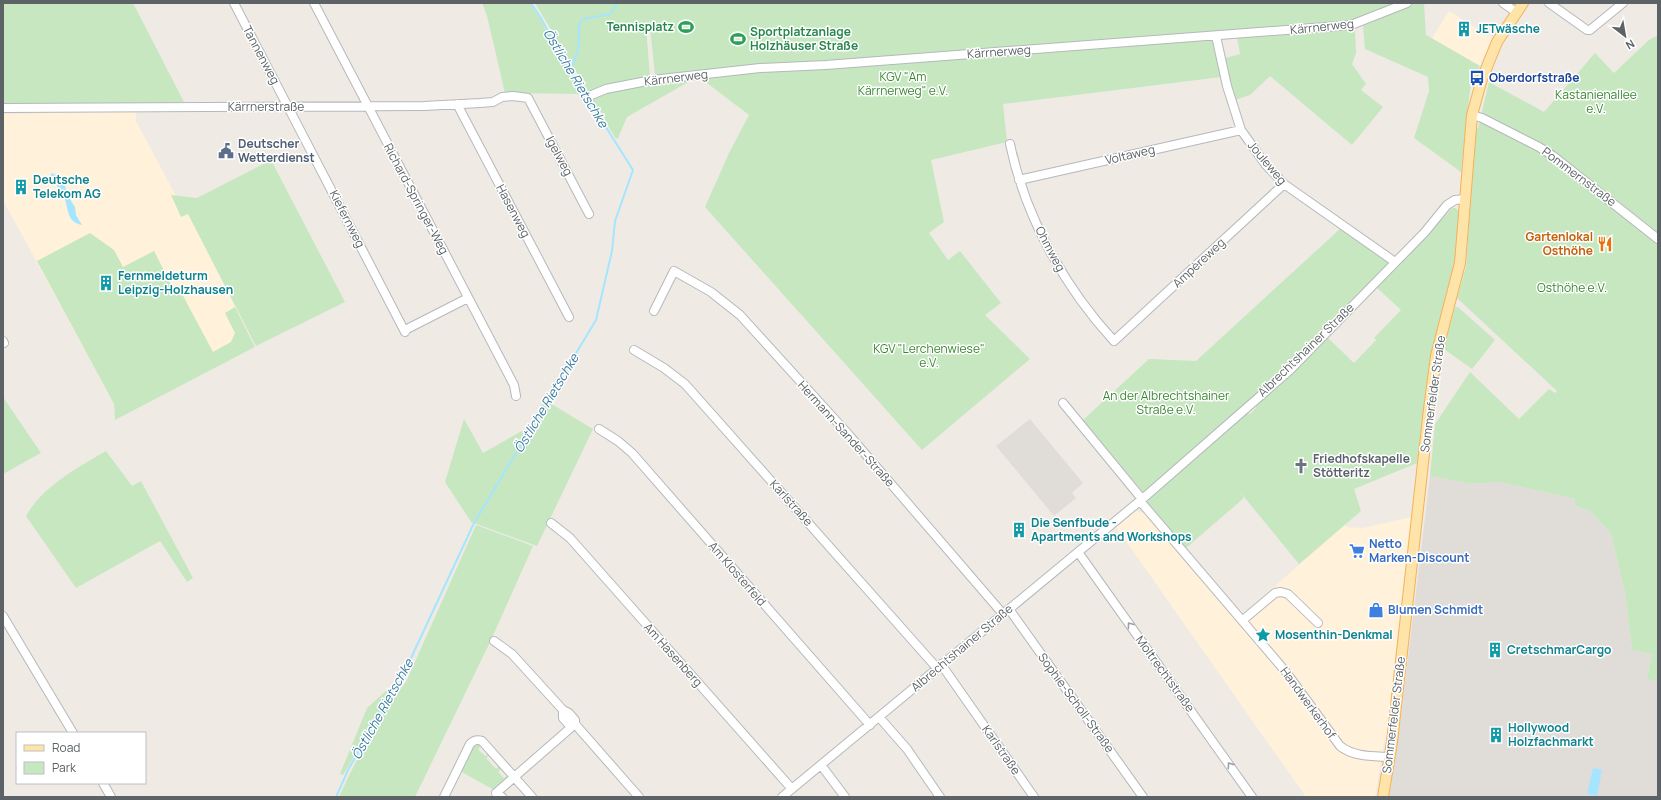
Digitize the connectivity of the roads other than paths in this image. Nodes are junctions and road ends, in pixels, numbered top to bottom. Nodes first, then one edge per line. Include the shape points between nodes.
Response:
1 (234, 3) edge
2 (314, 3) edge
3 (1407, 3) edge
4 (1503, 3) edge
5 (1523, 3) edge
6 (1549, 3) edge
7 (1623, 3) edge
8 (1516, 12) junction
9 (1216, 36) junction
10 (589, 96) dead end
11 (528, 98) joint
12 (457, 104) junction
13 (289, 107) junction
14 (368, 107) junction
15 (3, 108) edge
16 (1472, 116) junction
17 (1241, 130) junction
18 (1010, 144) dead end
19 (1019, 180) junction
20 (1284, 184) junction
21 (1465, 199) junction
22 (589, 214) dead end
23 (1658, 239) edge
24 (1395, 262) junction
25 (468, 298) junction
26 (654, 311) dead end
27 (569, 318) dead end
28 (1114, 341) joint
29 (634, 350) dead end
30 (516, 396) dead end
31 (1063, 403) dead end
32 (599, 429) dead end
33 (1141, 500) junction
34 (551, 523) dead end
35 (1078, 552) junction
36 (1006, 611) junction
37 (3, 616) edge
38 (1243, 620) junction
39 (1318, 622) dead end
40 (494, 640) dead end
41 (939, 666) junction
42 (878, 717) junction
43 (573, 725) junction
44 (870, 725) junction
45 (72, 732) edge
46 (1390, 757) junction
47 (821, 765) junction
48 (514, 777) junction
49 (103, 784) edge
50 (792, 789) junction
51 (527, 795) edge
52 (111, 797) edge
53 (444, 797) edge
54 (502, 797) edge
55 (639, 797) edge
56 (782, 797) edge
57 (845, 797) edge
58 (940, 797) edge
59 (1034, 797) edge
60 (1143, 797) edge
61 (1252, 797) edge
62 (1383, 797) edge

1 - 13 street, Tannenweg
2 - 14 street, Richard-Springer-Weg
3 - 9 street, Kärrnerweg via 1351,25
4 - 8 street
5 - 8 main road, Sommerfelder Straße
6 - 7 street via 1590,30
8 - 16 main road, Sommerfelder Straße via 1497,42 1486,67
9 - 10 street, Kärrnerweg via 760,68 652,80 606,89
9 - 17 street, Jouleweg via 1227,86
11 - 12 street, Kärrnerstraße via 513,96 502,97 493,102
11 - 22 street, Igelweg
12 - 14 street, Kärrnerstraße
12 - 27 street, Hasenweg
13 - 14 street, Kärrnerstraße
13 - 15 street, Kärrnerstraße
13 - 25 street, Kiefernweg via 405,331
14 - 25 street, Richard-Springer-Weg
16 - 21 main road, Sommerfelder Straße
16 - 23 street, Pommernstraße via 1482,118 1553,156
17 - 19 street, Voltaweg
17 - 20 street, Jouleweg via 1266,165
18 - 19 street, Ohmweg
19 - 28 street, Ohmweg via 1041,231 1068,283
20 - 24 street, Jouleweg
20 - 28 street, Ampèreweg
21 - 24 street, Albrechtshainer Straße via 1455,200 1447,205
21 - 46 main road, Sommerfelder Straße via 1460,263 1436,356
24 - 33 street, Albrechtshainer Straße via 1290,370
25 - 30 street, Richard-Springer-Weg via 514,385
26 - 36 street, Hermann-Sander-Straße via 674,271 711,292 740,315
29 - 41 street, Karlstraße via 685,384
31 - 33 street
32 - 44 street, Am Klosterfeld via 632,453
33 - 35 street, Albrechtshainer Straße
33 - 38 street, Handwerkerhof
34 - 50 street, Am Hasenberg via 570,538
35 - 36 street, Albrechtshainer Straße
61 -> 35 street, Moltrechtstraße
36 - 41 street, Albrechtshainer Straße
36 - 60 street, Sophie-Scholl-Straße
37 - 45 street
38 - 39 street via 1274,593 1281,592 1288,594
38 - 46 street, Handwerkerhof via 1286,672 1340,746 1347,752
40 - 43 street via 512,654 562,710 569,713 575,720
41 - 42 street, Albrechtshainer Straße
41 - 59 street, Karlstraße
42 - 44 street, Albrechtshainer Straße
42 - 58 street via 907,749
43 - 48 street
43 - 55 street
44 - 47 street, Albrechtshainer Straße
46 - 62 main road, Sommerfelder Straße
47 - 50 street, Albrechtshainer Straße
47 - 57 street
48 - 51 street
48 - 53 street via 482,741 473,740
48 - 54 street via 496,793
49 - 52 street
50 - 56 street, Albrechtshainer Straße

